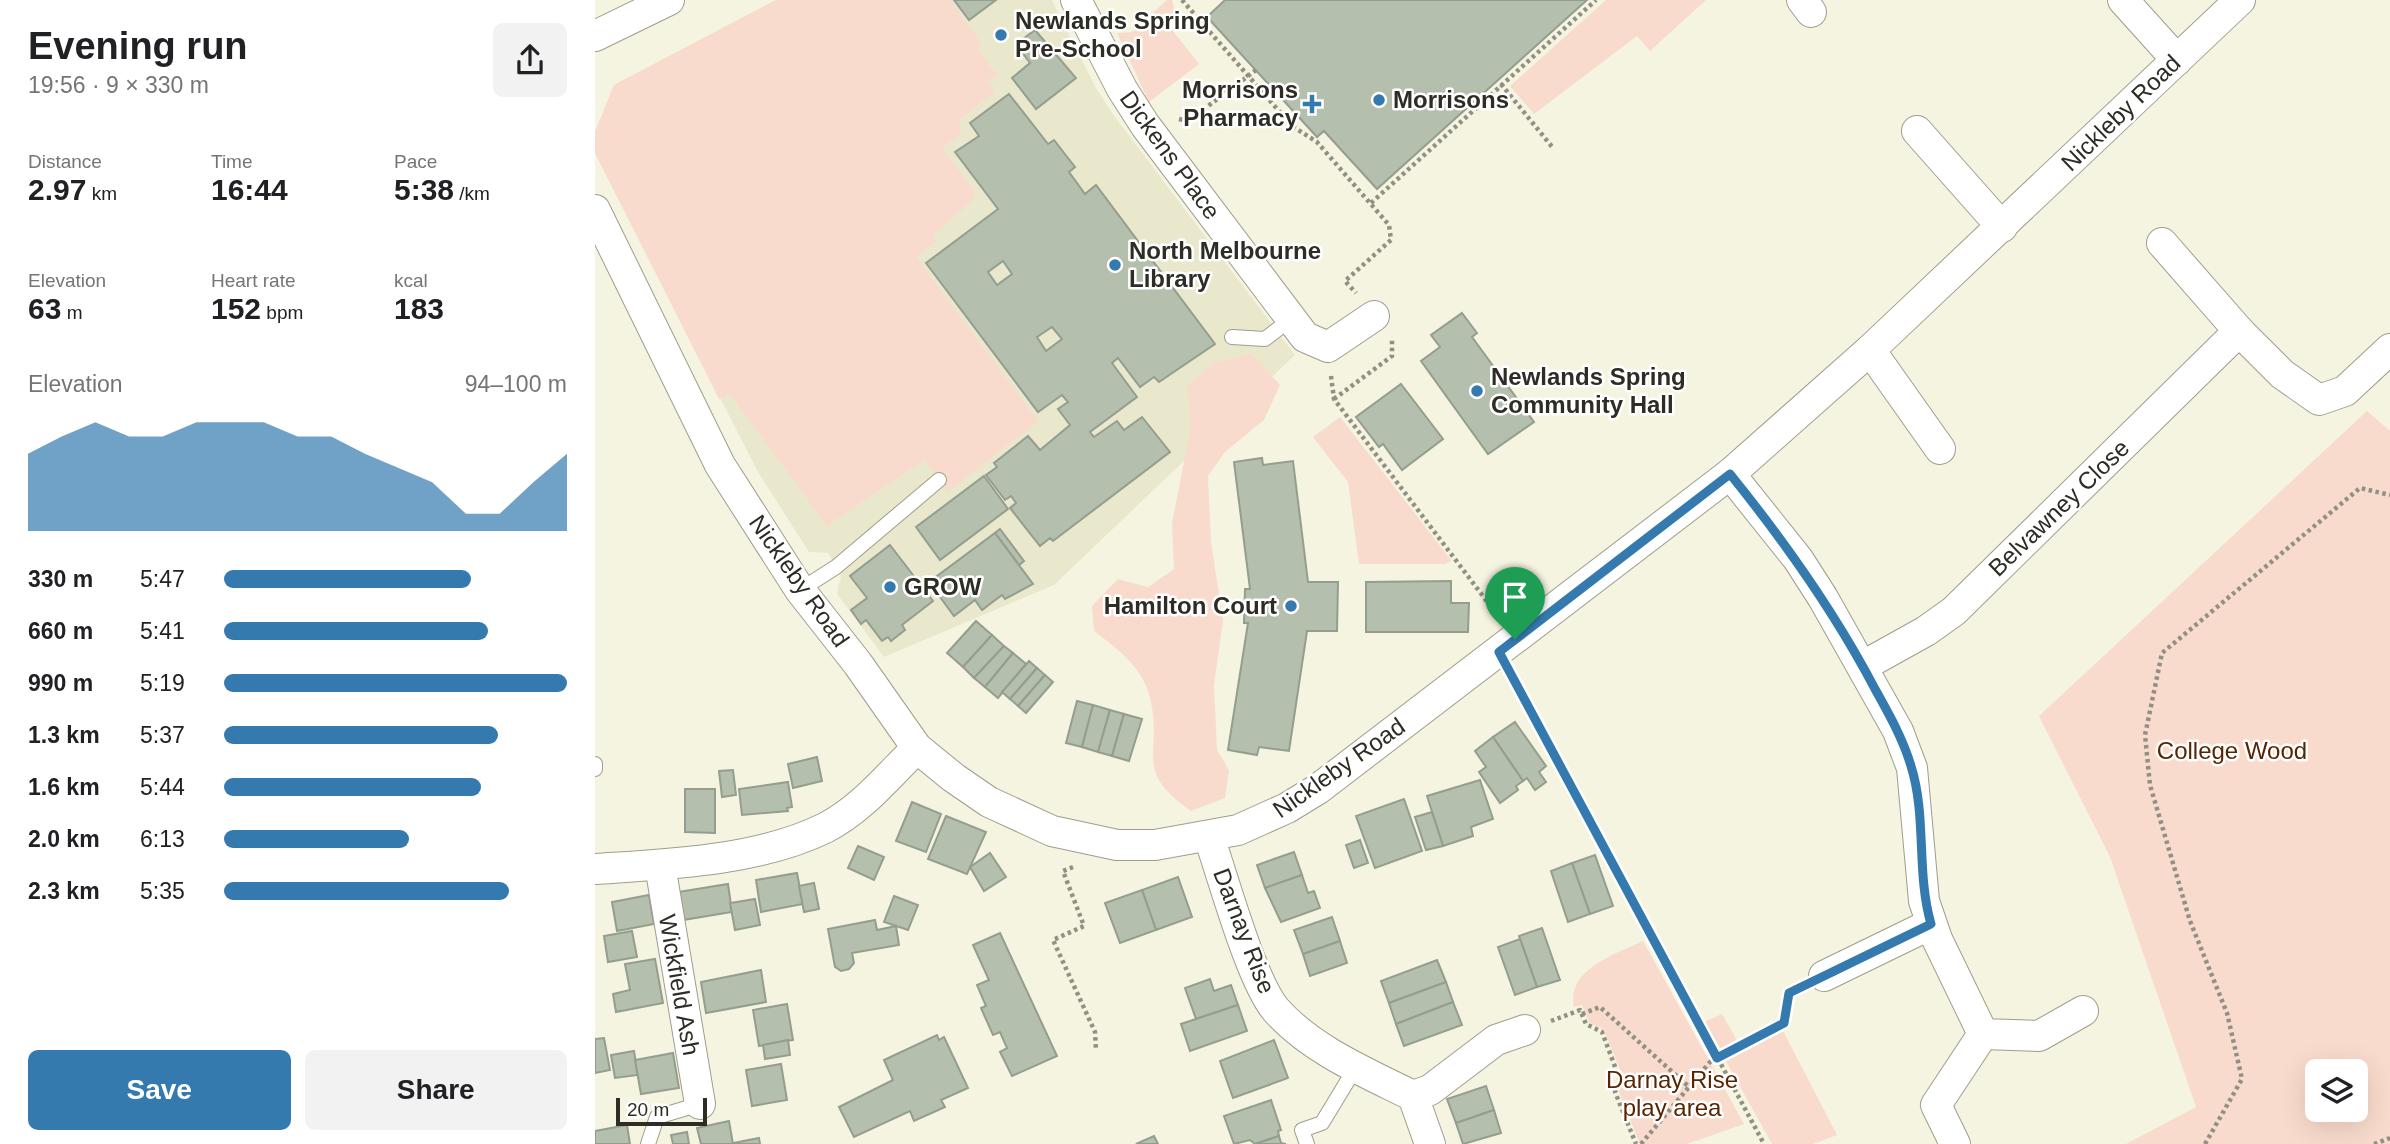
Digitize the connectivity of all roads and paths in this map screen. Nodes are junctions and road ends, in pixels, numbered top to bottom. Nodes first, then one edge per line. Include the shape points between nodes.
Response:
1 (669, 0) edge
2 (1076, 0) edge
3 (1182, 0) edge
4 (1596, 0) edge
5 (2123, 0) edge
6 (2240, 0) edge
7 (595, 36) edge
8 (2177, 60) junction
9 (1256, 70) dead end
10 (1248, 75) junction
11 (1501, 84) junction
12 (1145, 125) junction
13 (1917, 131) dead end
14 (1553, 148) dead end
15 (1371, 203) junction
16 (595, 210) edge
17 (2002, 227) junction
18 (2162, 243) dead end
19 (606, 262) edge
20 (1374, 316) junction
21 (1291, 319) junction
22 (2239, 331) junction
23 (1232, 337) dead end
24 (2390, 349) edge
25 (1870, 350) junction
26 (1940, 449) dead end
27 (1730, 474) junction
28 (939, 480) dead end
29 (2390, 495) edge
30 (800, 590) junction
31 (1507, 646) junction
32 (1863, 666) junction
33 (917, 748) junction
34 (1209, 837) junction
35 (1080, 839) junction
36 (660, 865) junction
37 (595, 869) edge
38 (1931, 924) junction
39 (1823, 976) joint
40 (2083, 1011) dead end
41 (1582, 1014) junction
42 (1525, 1030) joint
43 (1983, 1034) junction
44 (1096, 1051) dead end
45 (1717, 1058) junction
46 (1356, 1067) junction
47 (1688, 1086) junction
48 (1413, 1096) junction
49 (700, 1104) joint
50 (2390, 1138) edge
51 (648, 1144) edge
52 (1307, 1144) edge
53 (1430, 1144) edge
54 (1639, 1144) edge
55 (1764, 1144) edge
56 (1955, 1144) edge
57 (2206, 1144) edge
58 (2374, 1144) edge

1 - 7 street
2 - 12 street, Dickens Place
3 - 10 path
4 - 11 path
5 - 8 street
6 - 8 street, Nickleby Road
8 - 17 street, Nickleby Road
9 - 10 path
10 - 12 path via 1188,121 1160,114
10 - 15 path via 1292,126 1317,142
11 - 14 path
11 - 15 path
12 - 21 street, Dickens Place
13 - 17 street
15 - 20 path via 1389,225 1391,240 1345,281
16 - 19 street, Nickleby Road
17 - 25 street, Nickleby Road
18 - 22 street
19 - 30 street, Nickleby Road via 720,465
20 - 21 street, Dickens Place via 1328,347 1305,337
20 - 31 path via 1393,340 1392,356 1334,399
21 - 23 lane via 1265,339
22 - 24 street via 2282,374 2319,400 2345,391
22 - 32 street, Belvawney Close via 1954,611
25 - 26 street
25 - 27 street, Nickleby Road
27 - 31 street, Nickleby Road
27 - 32 street via 1798,559
28 - 30 lane via 836,566
29 - 57 path via 2360,488 2162,653 2145,735 2150,785 2190,921 2227,1013 2242,1079
30 - 33 street, Nickleby Road
31 - 34 street, Nickleby Road via 1318,789 1262,820
31 - 45 path
32 - 38 street via 1912,768 1921,879
33 - 35 street, Nickleby Road via 989,802
33 - 36 street via 861,804 826,827 783,844
34 - 35 street, Nickleby Road via 1155,845
34 - 46 street, Darnay Rise via 1260,982 1275,1009 1293,1027
35 - 44 path via 1080,865 1063,871 1084,926 1053,940 1095,1032
36 - 37 street
36 - 49 street, Wickfield Ash
38 - 39 street
38 - 43 street
39 - 45 path via 1789,993 1784,1023
40 - 43 street via 2039,1036
41 - 42 path via 1580,1010
41 - 47 path via 1600,1007
41 - 54 path via 1586,1024 1602,1032 1620,1080 1615,1092
42 - 48 street via 1496,1040 1430,1090
43 - 56 street via 1936,1105
45 - 47 path
45 - 55 path
46 - 48 street, Darnay Rise
46 - 52 lane via 1322,1123 1302,1130
47 - 54 path
48 - 53 street
49 - 51 lane via 657,1117
50 - 58 path

